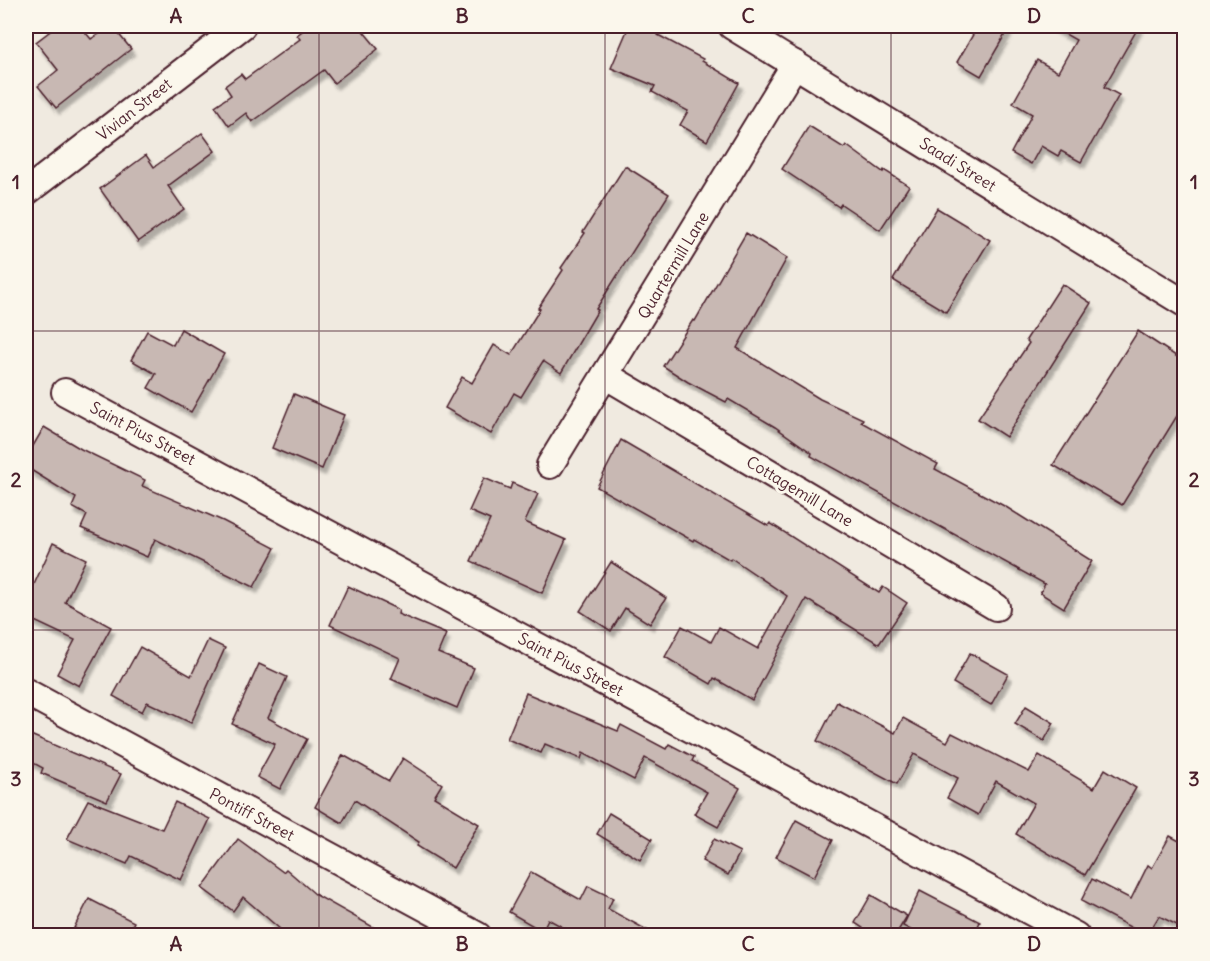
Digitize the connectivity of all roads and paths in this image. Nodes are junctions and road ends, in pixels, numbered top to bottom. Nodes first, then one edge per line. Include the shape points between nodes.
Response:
1 (242, 26) edge
2 (732, 26) edge
3 (795, 64) junction
4 (26, 192) edge
5 (1185, 303) edge
6 (605, 375) junction
7 (65, 392) dead end
8 (550, 465) dead end
9 (996, 607) dead end
10 (26, 692) edge
11 (477, 936) edge
12 (1076, 936) edge

1 - 4 street, Vivian Street
2 - 3 street, Saadi Street
3 - 5 street, Saadi Street
3 - 6 street, Quartermill Lane
6 - 8 street, Quartermill Lane
6 - 9 street, Cottagemill Lane
7 - 12 street, Saint Pius Street
10 - 11 street, Pontiff Street

